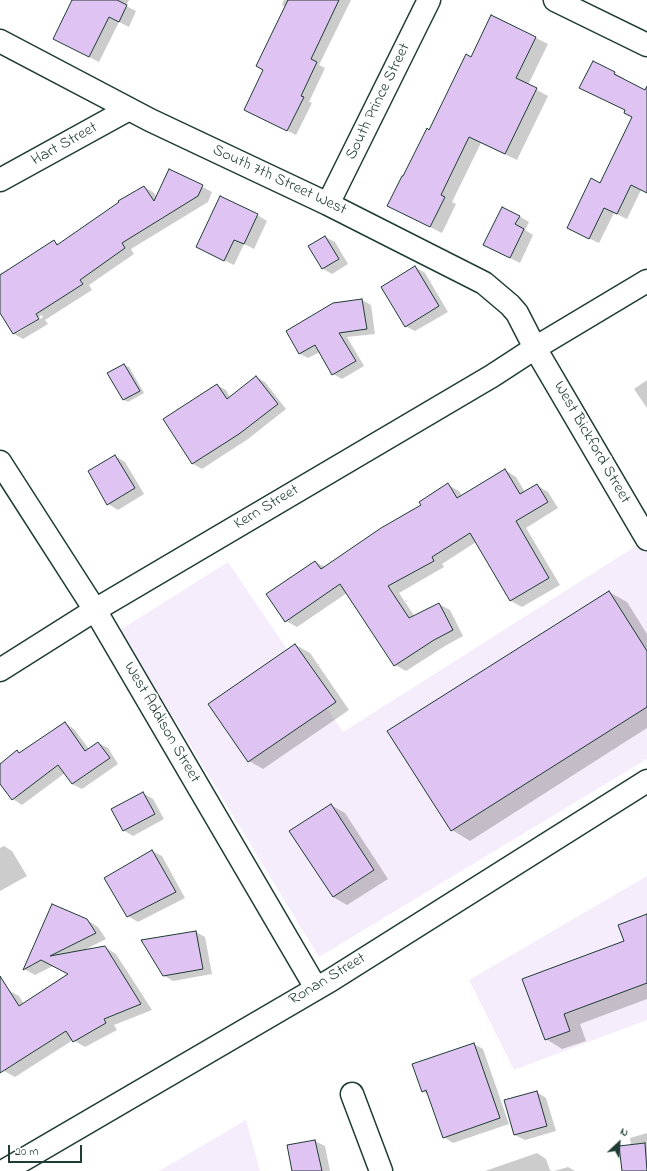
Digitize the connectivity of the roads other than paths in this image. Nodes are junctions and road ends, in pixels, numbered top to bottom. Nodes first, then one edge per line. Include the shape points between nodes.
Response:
1 (429, 0) edge
2 (555, 0) edge
3 (0, 41) edge
4 (647, 45) edge
5 (129, 109) junction
6 (0, 180) edge
7 (328, 204) junction
8 (647, 281) edge
9 (535, 348) junction
10 (0, 462) edge
11 (647, 539) edge
12 (95, 610) junction
13 (0, 670) edge
14 (647, 781) edge
15 (316, 988) junction
16 (352, 1094) dead end
17 (4, 1171) edge
18 (381, 1171) edge

1 - 7 street, South Prince Street
2 - 4 street
3 - 5 street, South 7th Street West
5 - 6 street, Hart Street
5 - 7 street, South 7th Street West
7 - 9 street, South 7th Street West via 484,283 517,313
8 - 9 street, Kern Street
9 - 11 street, West Bickford Street
9 - 12 street, Kern Street
10 - 12 street, West Addison Street
12 - 13 street, Kern Street
12 - 15 street, West Addison Street
14 - 15 street, Ronan Street
15 - 17 street, Ronan Street
16 - 18 street

